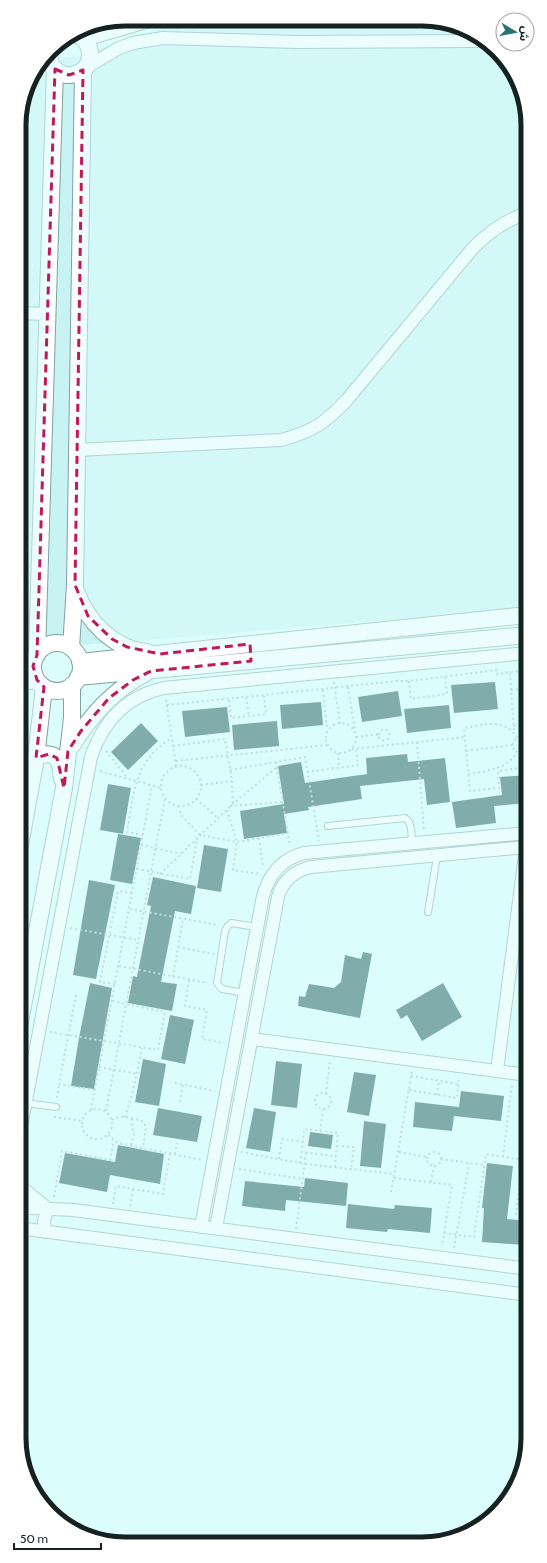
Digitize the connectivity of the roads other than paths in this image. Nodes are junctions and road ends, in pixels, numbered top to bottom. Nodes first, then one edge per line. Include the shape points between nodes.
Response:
1 (123, 26) edge
2 (87, 34) edge
3 (82, 36) edge
4 (474, 41) edge
5 (49, 64) edge
6 (84, 69) junction
7 (521, 215) edge
8 (26, 313) edge
9 (47, 314) junction
10 (77, 450) junction
11 (74, 585) junction
12 (521, 617) edge
13 (521, 636) edge
14 (250, 644) junction
15 (71, 648) junction
16 (160, 654) junction
17 (521, 654) edge
18 (30, 659) edge
19 (251, 661) junction
20 (151, 671) junction
21 (77, 675) junction
22 (26, 683) edge
23 (41, 684) junction
24 (68, 752) junction
25 (36, 758) junction
26 (64, 788) junction
27 (26, 812) edge
28 (328, 826) dead end
29 (521, 834) edge
30 (418, 843) junction
31 (521, 848) edge
32 (437, 856) junction
33 (521, 886) edge
34 (428, 912) dead end
35 (257, 927) junction
36 (26, 990) edge
37 (245, 993) junction
38 (252, 1039) junction
39 (497, 1071) junction
40 (521, 1074) edge
41 (26, 1098) edge
42 (26, 1103) edge
43 (56, 1107) dead end
44 (26, 1191) edge
45 (26, 1207) edge
46 (50, 1209) junction
47 (201, 1227) junction
48 (216, 1228) junction
49 (26, 1230) edge
50 (46, 1232) junction
51 (521, 1268) edge
52 (521, 1294) edge

1 - 2 street
3 - 6 street via 90,57
4 - 6 street via 296,42 163,38 119,48
5 - 6 street via 69,75
5 - 9 street
6 - 10 street
7 - 10 street via 489,233 473,248 346,401 317,427 281,440
8 - 9 street
9 - 18 street
10 - 11 street
11 - 15 street
11 - 16 street via 88,616 112,639 127,647
12 - 14 street
13 - 19 street
14 - 16 street
14 - 19 street
15 - 18 street via 52,643 43,647
15 - 21 street via 77,654
16 - 21 street
17 - 41 street via 164,688 143,695 120,710 97,740 91,757
18 - 23 street
19 - 20 street
20 - 21 street
20 - 24 street via 132,680 109,698 90,719
21 - 23 street via 64,690 49,689
21 - 24 street
22 - 23 street
23 - 25 street
24 - 26 street
25 - 26 street via 44,754 57,758
25 - 27 street
26 - 36 street
28 - 30 lane via 405,818
29 - 30 street
30 - 35 street via 304,853 292,858 265,875
31 - 32 street
32 - 34 lane
32 - 38 street via 311,867 291,876 283,885 278,897
33 - 39 street
35 - 37 street
35 - 37 lane via 231,923 227,927 221,955 217,985 222,989
37 - 47 street
38 - 39 street
38 - 48 street
39 - 40 street
42 - 43 lane
44 - 46 street
45 - 46 street
46 - 47 street
46 - 50 street via 44,1220
47 - 48 street
48 - 51 street
49 - 50 street
50 - 52 street

